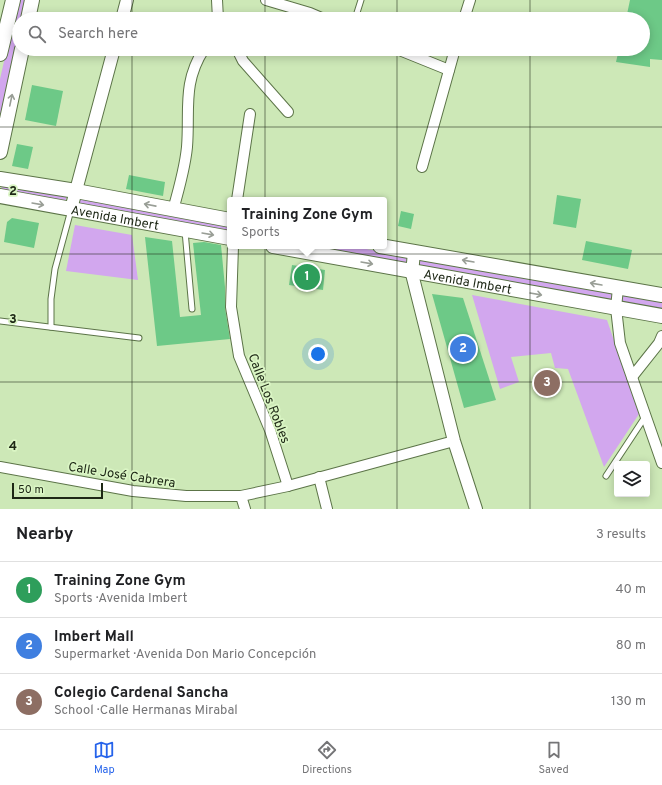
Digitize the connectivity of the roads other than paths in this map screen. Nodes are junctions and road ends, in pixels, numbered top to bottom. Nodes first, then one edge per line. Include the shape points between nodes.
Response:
1 (14, 0) edge
2 (32, 0) edge
3 (127, 0) edge
4 (217, 0) edge
5 (266, 0) edge
6 (361, 0) edge
7 (470, 0) edge
8 (29, 12) edge
9 (124, 12) edge
10 (218, 12) edge
11 (307, 12) edge
12 (358, 12) edge
13 (466, 12) edge
14 (0, 54) edge
15 (21, 56) edge
16 (112, 56) edge
17 (200, 56) edge
18 (240, 56) edge
19 (414, 56) edge
20 (453, 56) edge
21 (448, 70) junction
22 (288, 112) dead end
23 (250, 114) dead end
24 (0, 152) edge
25 (422, 167) dead end
26 (0, 179) edge
27 (76, 191) junction
28 (0, 196) edge
29 (237, 197) edge
30 (71, 210) junction
31 (173, 210) junction
32 (227, 219) edge
33 (184, 230) junction
34 (227, 237) edge
35 (387, 247) edge
36 (233, 249) edge
37 (290, 249) edge
38 (414, 252) junction
39 (411, 271) junction
40 (618, 288) junction
41 (662, 295) edge
42 (616, 308) junction
43 (192, 309) dead end
44 (662, 316) edge
45 (0, 321) edge
46 (51, 327) junction
47 (662, 336) edge
48 (139, 338) dead end
49 (632, 376) junction
50 (646, 416) junction
51 (454, 441) junction
52 (662, 463) edge
53 (0, 467) edge
54 (606, 476) dead end
55 (319, 477) junction
56 (288, 486) junction
57 (241, 496) junction
58 (245, 509) edge
59 (327, 509) edge
60 (476, 509) edge

1 - 14 main road
2 - 8 main road
3 - 9 street
4 - 10 street
5 - 11 street
6 - 12 lane
7 - 13 street
24 -> 15 main road
16 - 27 street
17 - 31 street via 191,75 187,146
18 - 22 street
19 - 21 street
20 - 21 street
21 - 25 street
23 - 29 street
26 - 27 main road, Avenida Imbert
27 - 30 street
31 -> 27 main road, Avenida Imbert
28 -> 30 main road, Avenida Imbert
30 - 33 main road, Avenida Imbert
30 - 46 lane via 55,269
31 - 32 main road, Avenida Imbert
33 -> 34 main road, Avenida Imbert
33 - 43 lane
35 - 38 main road, Avenida Imbert
36 - 56 street, Calle Los Robles via 231,307 239,356 270,430
37 -> 39 main road, Avenida Imbert
38 - 39 street
40 -> 38 main road, Avenida Imbert
39 -> 42 main road, Avenida Imbert
39 - 51 street
40 - 41 main road, Avenida Imbert
40 - 42 street
42 - 44 main road, Avenida Imbert
42 - 49 street via 620,343
45 - 46 lane
46 - 48 lane
47 - 49 street
49 - 50 street
50 - 52 street
50 - 54 lane
51 - 55 street, Calle José Cabrera
51 - 60 street
53 - 57 street, Calle José Cabrera via 133,491 186,496
55 - 56 street, Calle José Cabrera
55 - 59 street
56 - 57 street, Calle José Cabrera
57 - 58 street

